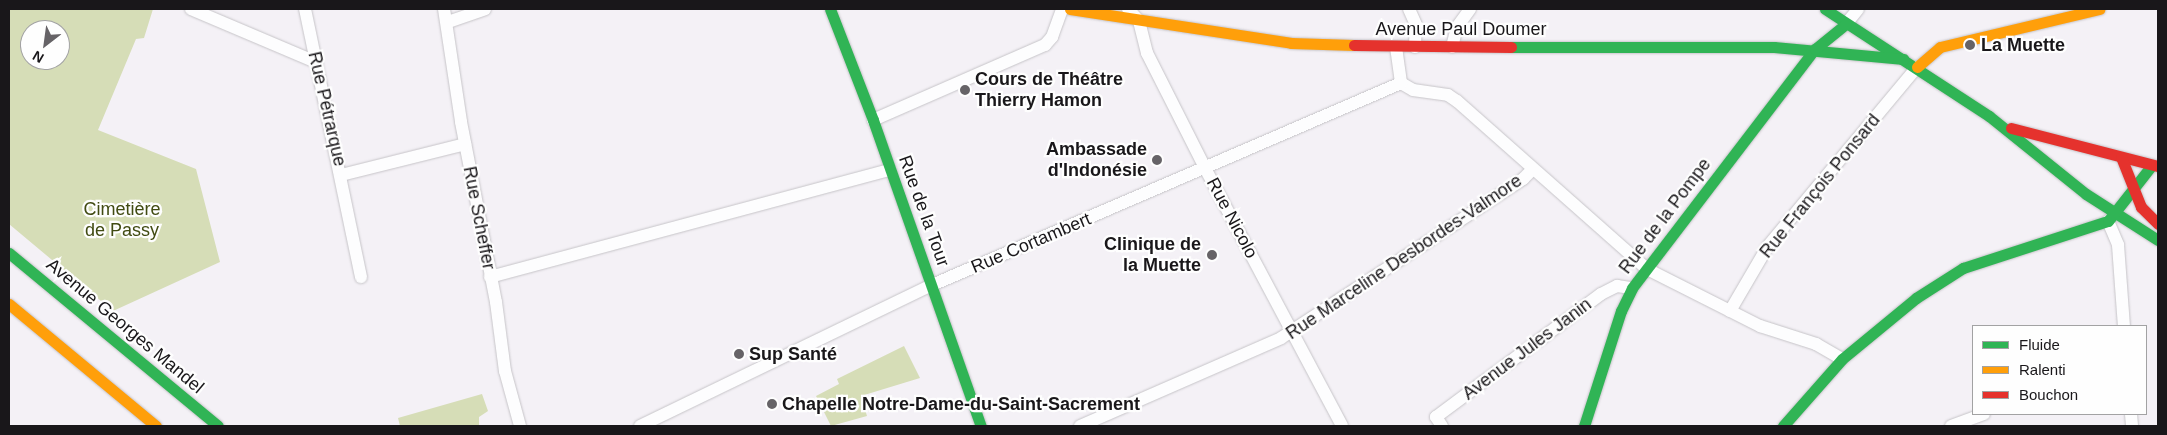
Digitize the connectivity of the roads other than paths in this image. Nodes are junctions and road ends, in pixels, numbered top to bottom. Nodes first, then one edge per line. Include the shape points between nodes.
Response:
1 (191, 9) edge
2 (305, 9) edge
3 (444, 9) edge
4 (485, 9) edge
5 (830, 9) edge
6 (1062, 9) edge
7 (1070, 9) edge
8 (1128, 9) edge
9 (1148, 9) edge
10 (1410, 9) edge
11 (1470, 9) edge
12 (1825, 9) edge
13 (1858, 9) edge
14 (2054, 9) edge
15 (2100, 9) edge
16 (2068, 17) junction
17 (1140, 21) junction
18 (448, 22) junction
19 (1846, 24) junction
20 (1867, 38) junction
21 (1396, 47) junction
22 (1415, 47) junction
23 (1452, 47) junction
24 (1815, 49) junction
25 (1903, 59) junction
26 (316, 62) junction
27 (1917, 67) junction
28 (1401, 84) junction
29 (1989, 116) junction
30 (873, 120) junction
31 (465, 144) junction
32 (2121, 157) junction
33 (2156, 162) edge
34 (1205, 168) junction
35 (1533, 169) junction
36 (890, 170) junction
37 (341, 175) junction
38 (2134, 189) junction
39 (2112, 217) junction
40 (2158, 224) edge
41 (2158, 240) edge
42 (9, 253) edge
43 (1646, 269) junction
44 (361, 277) dead end
45 (490, 277) junction
46 (932, 286) junction
47 (1632, 288) junction
48 (9, 304) edge
49 (1730, 311) junction
50 (2124, 325) edge
51 (1293, 332) junction
52 (1842, 358) junction
53 (1981, 415) edge
54 (156, 426) edge
55 (218, 426) edge
56 (520, 426) edge
57 (640, 426) edge
58 (981, 426) edge
59 (1080, 426) edge
60 (1342, 426) edge
61 (1442, 426) edge
62 (1584, 426) edge
63 (1783, 426) edge
64 (1951, 426) edge

1 - 26 street
2 - 26 street, Rue Pétrarque
3 - 18 street, Rue Scheffer
4 - 18 street
5 - 30 main road, Rue de la Tour
6 - 30 street via 1052,37 1045,45
7 - 17 main road, Avenue Paul Doumer
8 - 17 street
9 - 17 street
10 - 22 street via 1416,25
11 - 23 street via 1457,27
12 - 19 main road
13 - 19 street
14 - 16 street
15 - 16 main road
16 - 27 main road via 1940,48
17 - 21 main road, Avenue Paul Doumer via 1291,44
17 - 34 street, Rue Nicolo via 1147,52
18 - 31 street, Rue Scheffer
19 - 20 main road
19 - 24 main road
20 - 24 main road via 1841,38
20 - 25 main road
21 - 22 main road, Avenue Paul Doumer
21 - 28 street
22 - 23 main road, Avenue Paul Doumer
23 - 24 main road, Avenue Paul Doumer
24 - 25 main road via 1837,55
24 - 43 main road, Rue de la Pompe
25 - 27 main road
26 - 37 street, Rue Pétrarque
27 - 29 main road
27 - 49 street, Rue François Ponsard via 1768,246
28 - 34 street, Rue Cortambert
28 - 35 street via 1413,90 1448,95
29 - 32 main road via 2028,134
29 - 39 main road
30 - 36 main road, Rue de la Tour
31 - 37 street, Rue Pétrarque
31 - 45 street, Rue Scheffer
32 - 33 main road
32 - 38 main road
33 - 38 main road
34 - 46 street, Rue Cortambert
34 - 51 street, Rue Nicolo
35 - 43 street
35 - 51 street, Rue Marceline Desbordes-Valmore via 1523,179
36 - 45 street
36 - 46 main road, Rue de la Tour
37 - 44 street
38 - 39 main road
38 - 40 main road via 2142,207
39 - 41 main road
39 - 50 street via 2118,245
39 - 52 main road via 1962,268 1916,298
42 - 55 main road, Avenue Georges Mandel
43 - 47 main road, Rue de la Pompe
43 - 49 street
45 - 56 street, Rue Scheffer via 504,372
46 - 57 street, Rue Cortambert
46 - 58 main road, Rue de la Tour
47 - 61 street, Avenue Jules Janin via 1617,286 1601,294 1436,417
47 - 62 main road, Rue de la Pompe via 1621,312
48 - 54 main road
49 - 52 street via 1789,338 1816,344
51 - 59 street, Rue Marceline Desbordes-Valmore
51 - 60 street, Rue Nicolo
52 - 63 main road
53 - 64 street

